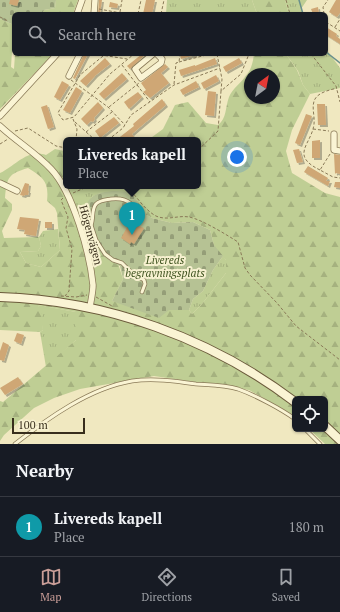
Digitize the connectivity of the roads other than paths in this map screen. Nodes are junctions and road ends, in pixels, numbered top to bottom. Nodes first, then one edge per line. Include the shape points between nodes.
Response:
1 (82, 0) edge
2 (95, 0) edge
3 (94, 11) edge
4 (79, 12) edge
5 (55, 56) edge
6 (79, 56) edge
7 (151, 56) edge
8 (158, 56) edge
9 (69, 76) road end
10 (0, 116) edge
11 (0, 126) edge
12 (334, 134) road end
13 (337, 151) edge
14 (0, 183) edge
15 (63, 187) edge
16 (64, 189) edge
17 (17, 191) dead end
18 (138, 222) dead end
19 (91, 225) junction
20 (80, 228) junction
21 (142, 292) dead end
22 (0, 297) edge
23 (90, 306) junction
24 (292, 400) edge
25 (292, 417) edge
26 (328, 429) edge
27 (308, 432) edge
28 (340, 440) edge
29 (16, 444) edge
30 (320, 444) edge

1 - 4 street
2 - 3 street
5 - 10 street
6 - 9 street
7 - 8 street via 135,69 142,78 162,62
11 - 15 street, Högenvägen via 51,168
12 - 13 street
14 - 17 street
16 - 20 street, Högenvägen
18 - 19 lane via 138,213 131,203 116,198 97,204 93,210
19 - 20 lane
19 - 21 lane via 105,254 122,263 145,282
20 - 23 street, Högenvägen via 93,286
22 - 23 street via 34,298
23 - 24 street via 166,331 224,356
25 - 29 lane via 239,390 164,380 133,381 104,389 66,407
26 - 28 street
27 - 30 lane

